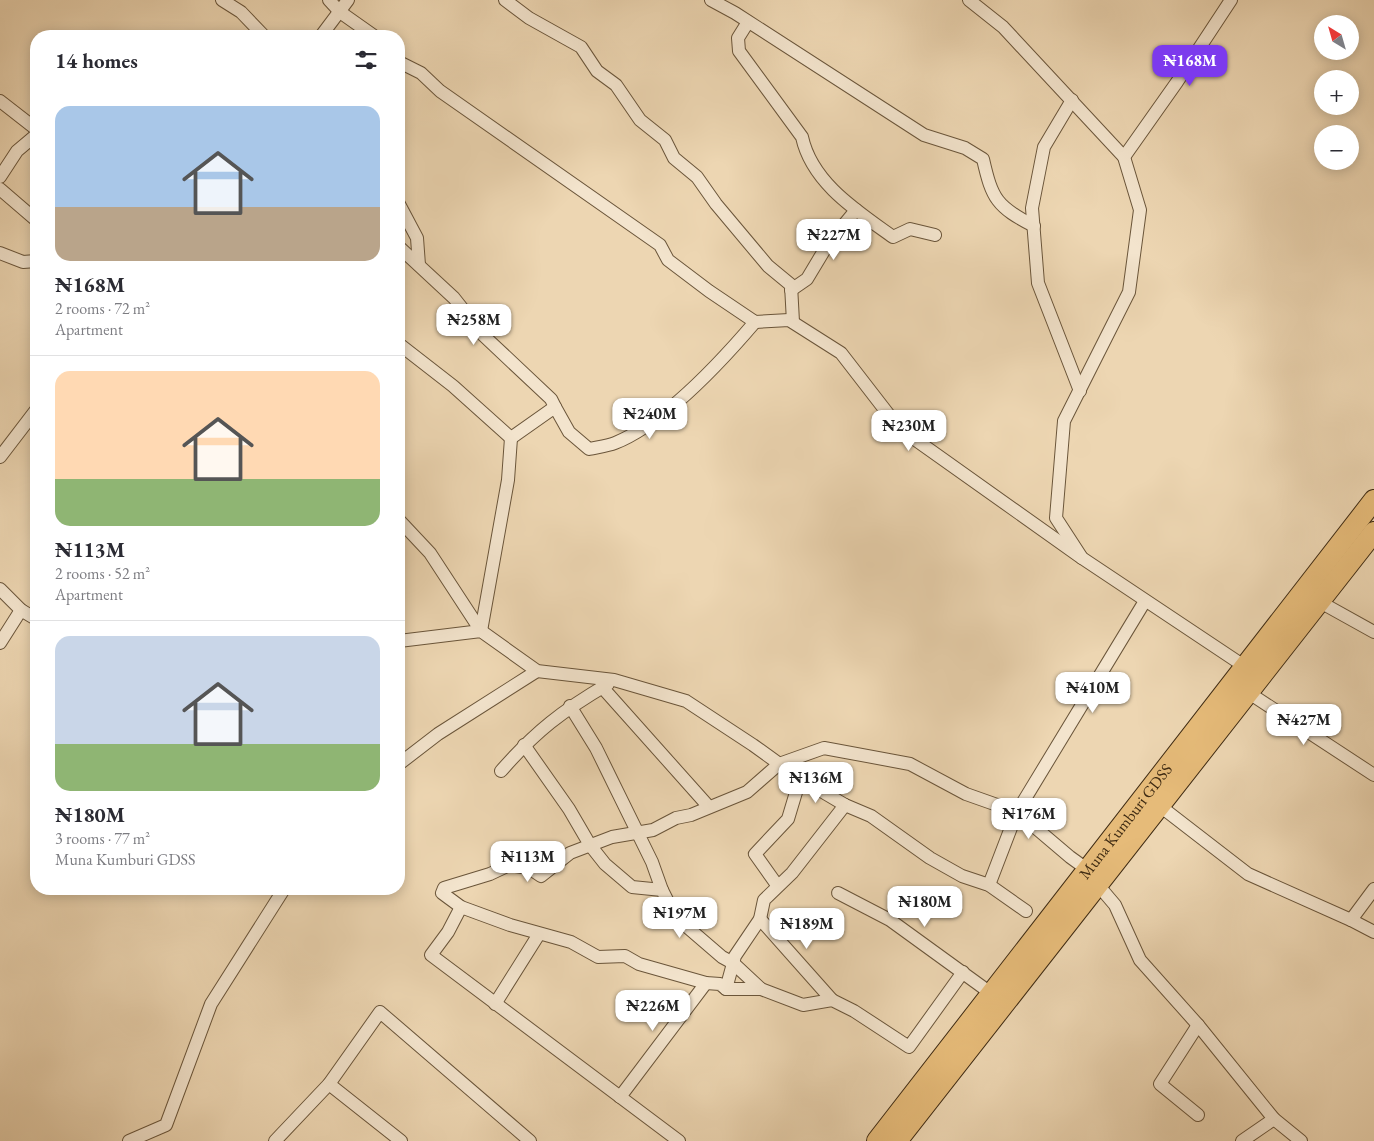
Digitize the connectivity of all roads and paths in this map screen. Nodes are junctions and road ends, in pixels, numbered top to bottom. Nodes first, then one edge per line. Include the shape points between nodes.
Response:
1 (222, 0) edge
2 (329, 0) edge
3 (348, 0) edge
4 (505, 0) edge
5 (711, 0) edge
6 (969, 0) edge
7 (1231, 0) edge
8 (727, 4) edge
9 (340, 12) junction
10 (748, 22) junction
11 (258, 30) edge
12 (326, 30) edge
13 (366, 30) edge
14 (405, 65) edge
15 (1072, 100) junction
16 (0, 101) edge
17 (30, 124) edge
18 (30, 140) edge
19 (1124, 157) junction
20 (0, 177) edge
21 (0, 189) edge
22 (856, 210) junction
23 (30, 215) edge
24 (405, 215) edge
25 (1034, 226) junction
26 (935, 234) dead end
27 (405, 252) edge
28 (0, 253) edge
29 (30, 262) edge
30 (419, 265) junction
31 (791, 290) junction
32 (755, 322) junction
33 (793, 322) junction
34 (405, 349) edge
35 (1080, 391) junction
36 (555, 408) junction
37 (30, 418) edge
38 (510, 438) junction
39 (0, 458) edge
40 (1374, 500) edge
41 (405, 526) edge
42 (1374, 532) edge
43 (1082, 558) junction
44 (0, 589) edge
45 (1144, 601) junction
46 (1320, 602) junction
47 (21, 610) junction
48 (30, 615) edge
49 (481, 631) junction
50 (1374, 632) edge
51 (405, 640) edge
52 (0, 644) edge
53 (1244, 666) junction
54 (537, 671) junction
55 (614, 680) junction
56 (602, 687) junction
57 (1249, 693) junction
58 (570, 706) junction
59 (524, 745) junction
60 (405, 759) edge
61 (779, 764) junction
62 (501, 771) dead end
63 (1374, 775) edge
64 (796, 776) junction
65 (845, 805) junction
66 (1160, 806) junction
67 (709, 807) junction
68 (1017, 812) junction
69 (636, 832) junction
70 (590, 845) junction
71 (1093, 877) junction
72 (777, 885) junction
73 (989, 885) junction
74 (1374, 889) edge
75 (662, 890) junction
76 (838, 893) dead end
77 (280, 895) edge
78 (461, 907) junction
79 (1026, 910) dead end
80 (760, 919) junction
81 (1351, 920) junction
82 (1374, 932) edge
83 (539, 934) junction
84 (733, 963) junction
85 (963, 972) junction
86 (706, 983) junction
87 (726, 989) junction
88 (761, 989) junction
89 (992, 994) junction
90 (832, 1000) junction
91 (495, 1004) junction
92 (1198, 1025) junction
93 (329, 1084) junction
94 (620, 1097) junction
95 (1198, 1115) dead end
96 (1274, 1118) junction
97 (129, 1141) edge
98 (275, 1141) edge
99 (401, 1141) edge
100 (530, 1141) edge
101 (679, 1141) edge
102 (877, 1141) edge
103 (897, 1141) edge
104 (1242, 1141) edge
105 (1300, 1141) edge

1 - 11 street
2 - 9 street
3 - 9 street
4 - 31 street via 529,18 581,47 597,71 616,85 640,120 665,140 674,158 697,177 768,266 791,284
5 - 8 street
6 - 15 street via 1003,27
7 - 19 street
8 - 10 street
9 - 12 street
9 - 13 street
10 - 22 street via 738,38 739,51 802,137 805,153 822,179
10 - 25 street via 924,135 965,148 983,159 990,190 1001,205 1007,212
14 - 32 street via 421,73 440,91 660,245 668,260
15 - 19 street
15 - 25 street via 1044,148 1032,208
16 - 17 street
18 - 20 street via 17,151
19 - 35 street via 1140,210 1130,292
21 - 23 street
22 - 26 street via 893,237 910,229
22 - 31 street via 828,244 807,278
24 - 30 street via 418,238
25 - 35 street via 1038,283
27 - 30 street
28 - 29 street
30 - 36 street via 454,298 484,336 551,399
31 - 33 street
32 - 33 street
32 - 36 street via 731,350 666,411 645,428 614,443 589,449 569,432
33 - 43 street via 840,353 899,428
34 - 38 street via 454,386
35 - 43 street via 1064,422 1056,518
36 - 38 street
37 - 39 street
38 - 49 street via 508,480
40 - 53 highway, Muna Kumburi GDSS
41 - 49 street via 430,553
42 - 46 highway, Muna Kumburi GDSS
43 - 45 street
44 - 47 street
45 - 53 street
45 - 68 street
46 - 50 street
46 - 57 highway, Muna Kumburi GDSS
47 - 48 street
47 - 52 street
49 - 51 street
49 - 54 street
53 - 71 highway, Muna Kumburi GDSS
54 - 55 street
54 - 60 street via 438,734
55 - 56 street
55 - 61 street via 686,701
56 - 58 street
56 - 67 street
57 - 63 street
57 - 66 highway, Muna Kumburi GDSS
58 - 59 street
58 - 69 street via 596,748
59 - 62 street
59 - 70 street
61 - 64 street
61 - 67 street via 747,792
61 - 68 street via 824,748 910,764 966,794
64 - 65 street
64 - 72 street via 797,789 788,819 755,854
65 - 72 street via 792,873
65 - 73 street via 870,816 962,876
66 - 71 highway, Muna Kumburi GDSS
66 - 81 street via 1248,874
67 - 69 street via 653,830
68 - 71 street
68 - 73 street
69 - 70 street
69 - 75 street
70 - 75 street via 605,864 632,887
70 - 78 street via 570,853 541,876 529,868 509,865 444,888 442,893
71 - 89 highway, Muna Kumburi GDSS
71 - 92 street via 1115,905 1140,960
71 - 103 highway, Muna Kumburi GDSS
72 - 80 street via 764,900
73 - 79 street
74 - 81 street
75 - 84 street via 686,926 722,958
76 - 85 street via 890,920
77 - 97 street via 211,1004 166,1125
78 - 83 street
78 - 91 street via 431,955
80 - 84 street
80 - 90 street
81 - 82 street
83 - 86 street via 570,942 598,957 625,956 639,964
83 - 91 street
84 - 87 street
84 - 88 street
85 - 89 street
85 - 90 street via 909,1047
86 - 87 street via 720,984
86 - 94 street
87 - 88 street
88 - 90 street via 803,1005
89 - 102 highway, Muna Kumburi GDSS
91 - 94 street
92 - 95 street via 1160,1084
92 - 96 street
93 - 98 street
93 - 99 street
93 - 100 street via 380,1012
94 - 101 street
96 - 104 street
96 - 105 street

